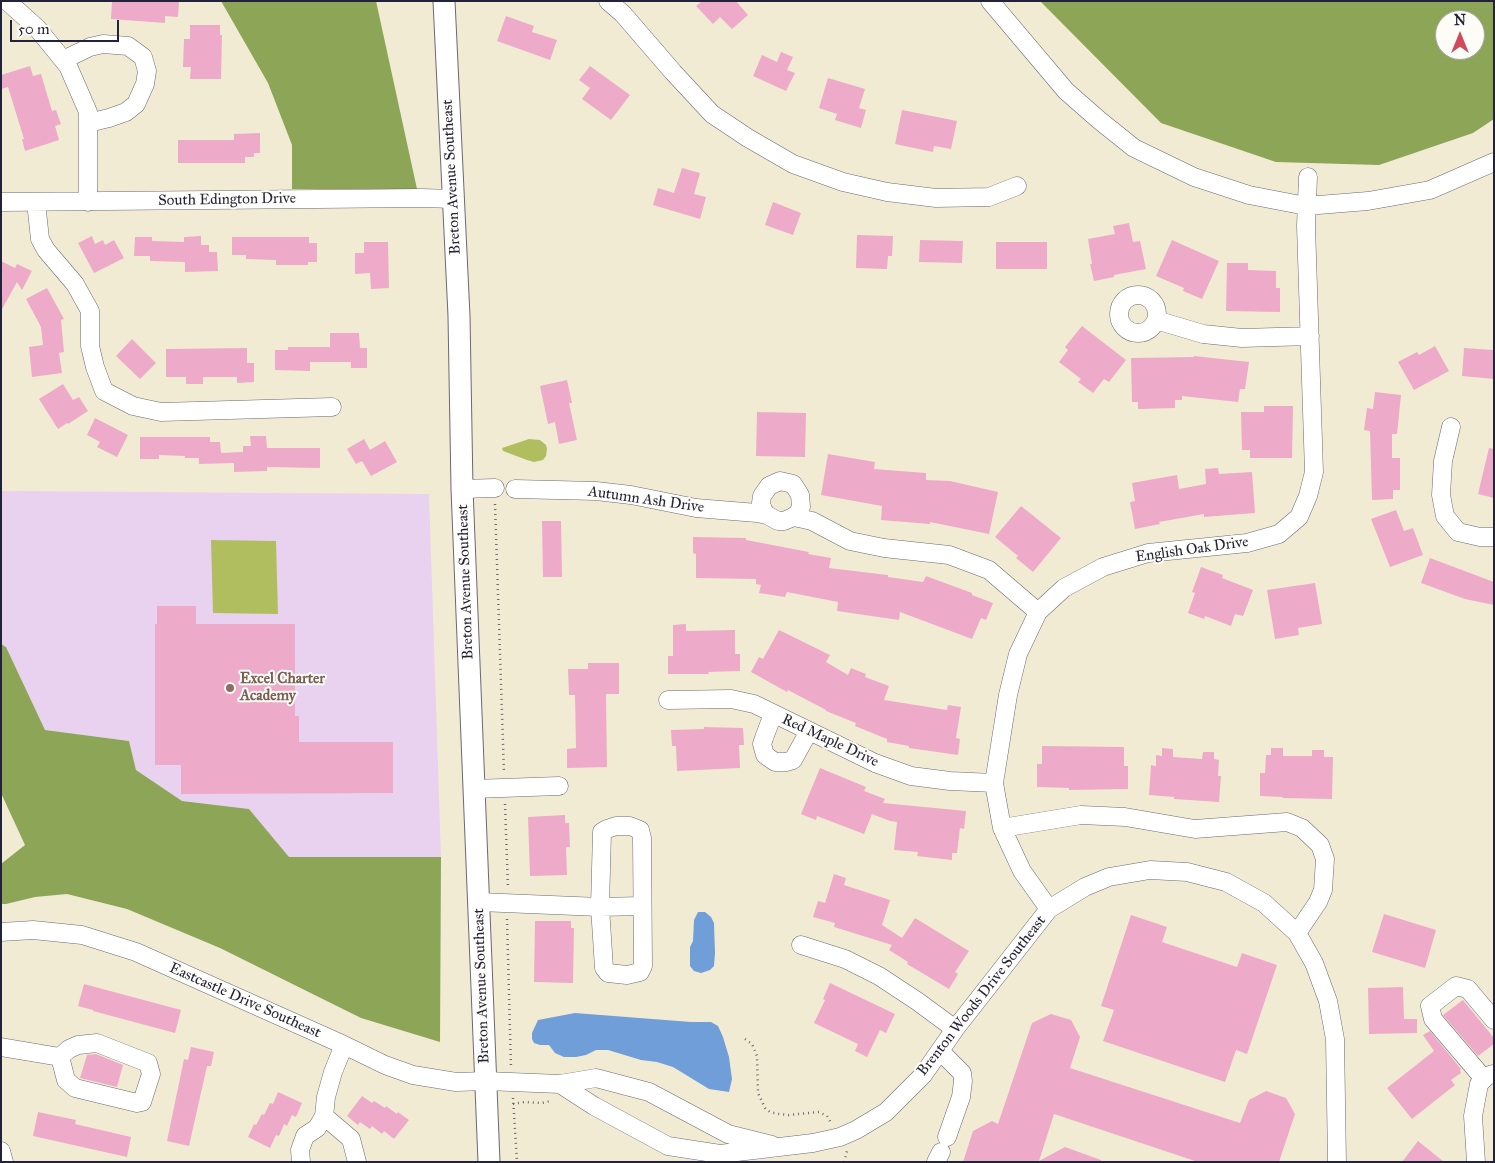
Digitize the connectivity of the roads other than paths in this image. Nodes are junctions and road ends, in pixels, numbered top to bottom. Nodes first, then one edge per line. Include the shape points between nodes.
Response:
1 (7, 1) edge
2 (444, 1) edge
3 (608, 1) edge
4 (990, 1) edge
5 (63, 60) junction
6 (88, 123) junction
7 (1494, 162) edge
8 (1308, 176) dead end
9 (1016, 186) dead end
10 (453, 199) junction
11 (1, 202) edge
12 (36, 202) junction
13 (88, 202) junction
14 (1306, 206) junction
15 (1156, 320) dead end
16 (1310, 336) junction
17 (332, 407) dead end
18 (1452, 427) dead end
19 (495, 488) road end
20 (462, 489) junction
21 (515, 489) dead end
22 (802, 501) junction
23 (758, 510) junction
24 (793, 517) junction
25 (812, 521) junction
26 (1494, 537) edge
27 (1038, 612) junction
28 (668, 700) dead end
29 (773, 714) junction
30 (809, 732) junction
31 (994, 783) junction
32 (559, 786) dead end
33 (474, 789) junction
34 (1002, 828) junction
35 (479, 902) junction
36 (641, 906) junction
37 (600, 907) junction
38 (1049, 909) junction
39 (1, 932) edge
40 (1297, 933) junction
41 (801, 944) dead end
42 (1494, 1020) edge
43 (955, 1029) junction
44 (344, 1045) junction
45 (1, 1047) edge
46 (940, 1051) junction
47 (60, 1057) junction
48 (1489, 1076) edge
49 (486, 1081) junction
50 (560, 1084) junction
51 (324, 1116) junction
52 (783, 1148) junction
53 (941, 1150) edge
54 (1, 1151) edge
55 (4, 1162) edge
56 (301, 1162) edge
57 (356, 1162) edge
58 (489, 1162) edge
59 (1337, 1162) edge
60 (1476, 1162) edge

1 - 5 street via 37,28
2 - 10 main road, Breton Avenue Southeast
3 - 9 street via 712,114 793,164 843,182 936,198 989,197
4 - 14 street via 1066,91 1134,148 1194,177 1248,195
5 - 6 street via 88,112
5 - 6 street via 102,44 128,46 143,57 147,71 136,104 126,112
6 - 13 street
7 - 14 street via 1430,190 1368,201
8 - 14 street, English Oak Drive
10 - 13 street, South Edington Drive
10 - 20 main road, Breton Avenue Southeast
11 - 12 street, South Edington Drive
12 - 13 street, South Edington Drive
12 - 17 street via 40,240 75,284 90,311 90,346 104,391 133,406 161,412
14 - 16 street, English Oak Drive
15 - 16 street via 1203,334 1222,336
16 - 27 street, English Oak Drive via 1314,472 1300,517 1279,534 1247,543 1148,553 1102,567 1064,588
18 - 26 street via 1443,460 1441,495 1444,516 1458,532
19 - 20 street
20 - 33 main road, Breton Avenue Southeast
21 - 23 street, Autumn Ash Drive via 596,491 696,508
22 - 23 street via 793,484 780,481 764,490
22 - 24 street
22 - 25 street
23 - 24 street, Autumn Ash Drive via 778,521
24 - 25 street, Autumn Ash Drive
25 - 27 street, Autumn Ash Drive via 850,541 948,555 989,570
27 - 31 street, English Oak Drive via 1018,654
28 - 29 street, Red Maple Drive via 731,699 754,704
29 - 30 street, Red Maple Drive
29 - 30 street via 762,744 765,755 775,762 794,760
30 - 31 street, Red Maple Drive via 911,776
31 - 34 street, English Oak Drive
32 - 33 street
33 - 35 main road, Breton Avenue Southeast
34 - 38 street, English Oak Drive via 1022,871
34 - 40 street via 1081,815 1125,817 1195,829 1287,822 1302,828 1320,845 1325,859 1324,890
35 - 37 street
35 - 49 main road, Breton Avenue Southeast
36 - 37 street
36 - 37 street via 642,966 640,972 627,975 608,973 604,968
36 - 37 street via 640,830 616,826 602,832
38 - 40 street, Brenton Woods Drive Southeast via 1084,887 1109,878 1150,870 1187,872 1226,882 1264,903
38 - 43 street, Brenton Woods Drive Southeast
39 - 44 street, Eastcastle Drive Southeast via 33,930 82,935 136,952
40 - 59 street, Brenton Woods Drive Southeast via 1314,963 1328,1001 1335,1039
41 - 43 street via 845,959 879,976
42 - 48 street via 1468,989 1456,986 1430,1006 1433,1019
43 - 46 street, Brenton Woods Drive Southeast
44 - 49 street, Eastcastle Drive Southeast via 413,1076 447,1081
44 - 51 street via 326,1097
45 - 47 street
46 - 52 street, Brenton Woods Drive Southeast via 923,1075 886,1112 840,1137
46 - 53 street via 962,1073 963,1081 961,1097
47 - 47 street via 78,1044 97,1043 148,1063 152,1074 142,1102 137,1103 75,1088 66,1080
48 - 60 street via 1479,1084 1473,1116
49 - 50 street, Brenton Woods Drive Southeast
49 - 58 main road, Breton Avenue Southeast
50 - 52 street, Brenton Woods Drive Southeast via 596,1078 649,1092 728,1134
50 - 52 street, Brenton Woods Drive Southeast via 668,1146 720,1154
51 - 56 street via 317,1128 305,1136 300,1150
51 - 57 street via 351,1139
54 - 55 street

